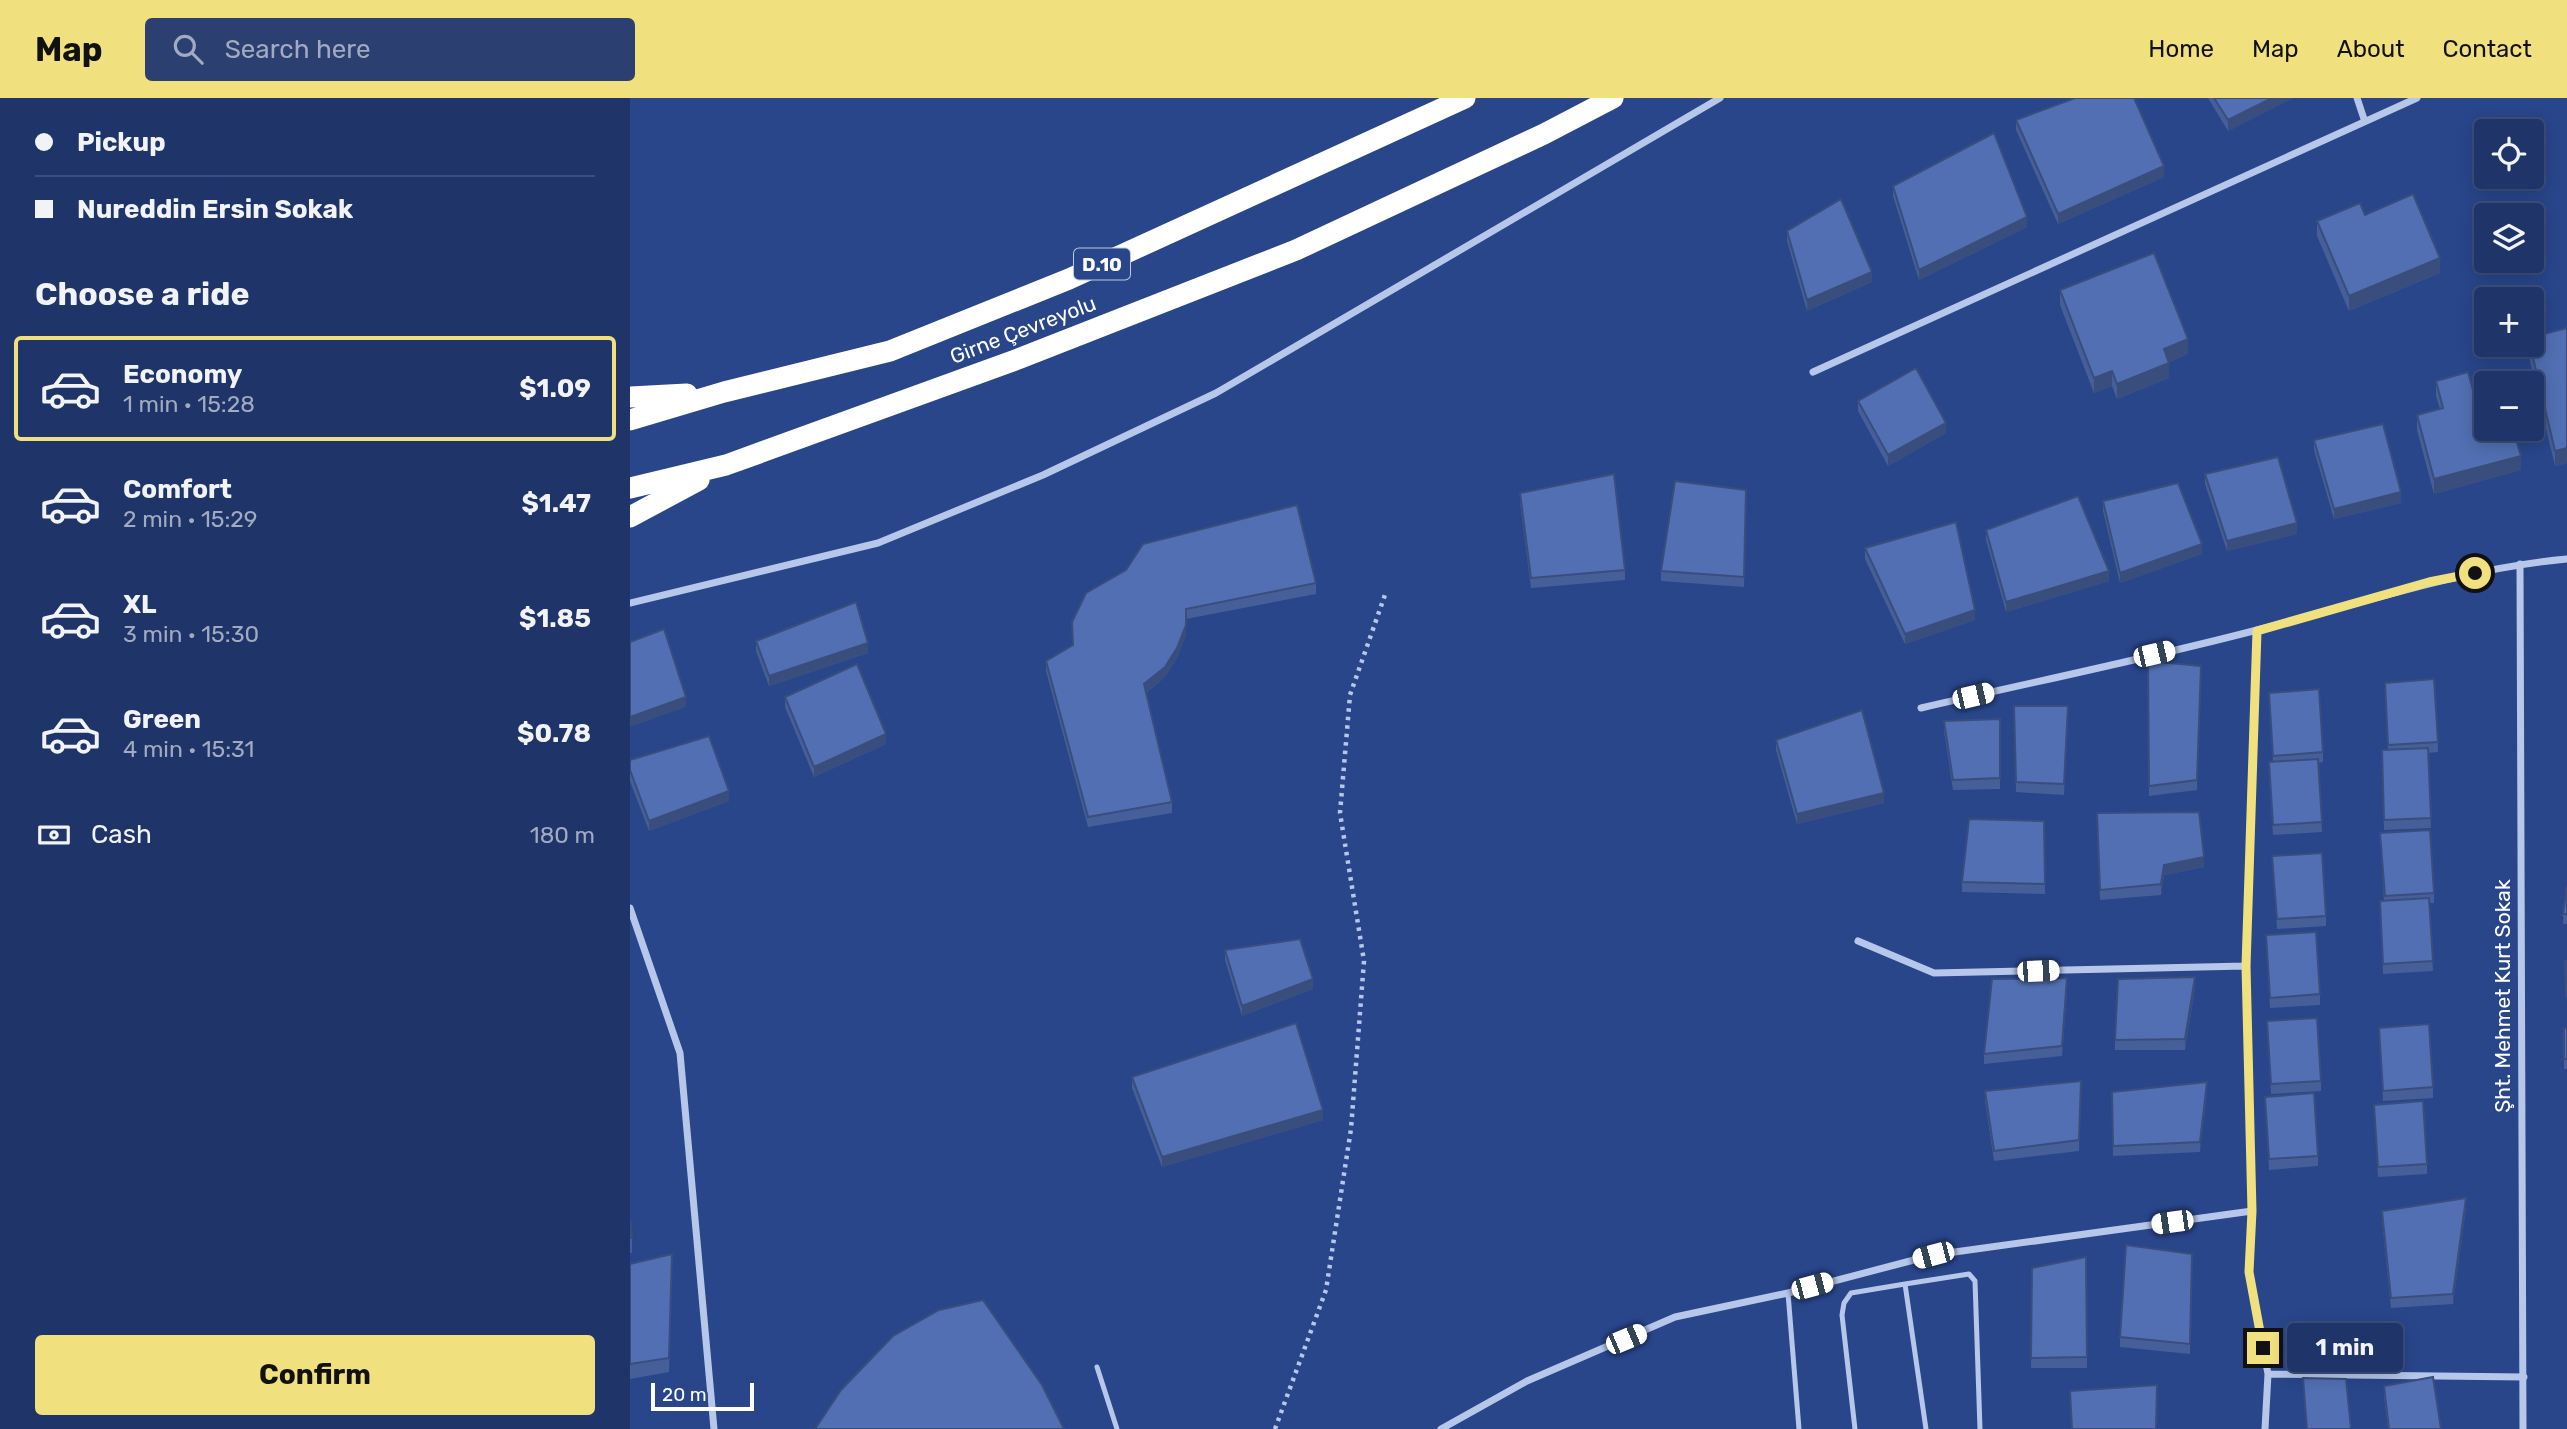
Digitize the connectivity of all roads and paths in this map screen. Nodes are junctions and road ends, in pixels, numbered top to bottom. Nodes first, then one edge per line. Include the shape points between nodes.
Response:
1 (1465, 98) edge
2 (1613, 98) edge
3 (1720, 98) edge
4 (2357, 98) edge
5 (2417, 98) edge
6 (2364, 119) junction
7 (1813, 372) dead end
8 (724, 392) junction
9 (630, 397) edge
10 (630, 420) edge
11 (726, 466) junction
12 (630, 488) edge
13 (630, 517) edge
14 (2567, 559) edge
15 (2520, 564) junction
16 (1386, 592) dead end
17 (630, 603) edge
18 (2257, 631) junction
19 (1921, 708) dead end
20 (630, 908) edge
21 (1858, 941) dead end
22 (2246, 966) junction
23 (2252, 1211) junction
24 (1905, 1284) junction
25 (1788, 1293) junction
26 (1097, 1367) dead end
27 (2268, 1374) junction
28 (2524, 1377) junction
29 (713, 1429) edge
30 (1117, 1429) edge
31 (1275, 1429) edge
32 (1441, 1429) edge
33 (1799, 1429) edge
34 (1855, 1429) edge
35 (1926, 1429) edge
36 (1980, 1429) edge
37 (2265, 1429) edge
38 (2524, 1429) edge

1 - 8 highway, Girne Çevreyolu / D.10 via 1069,279 890,351
2 - 11 highway, Girne Çevreyolu via 1296,250
3 - 17 street via 1216,393 1043,475 878,543
4 - 6 street
5 - 6 street
6 - 7 street
8 - 9 highway, D.10
8 - 10 highway, Girne Çevreyolu
11 - 12 highway, Girne Çevreyolu
11 - 13 highway
14 - 15 street
15 - 18 street via 2429,582
15 - 28 street, Şht. Mehmet Kurt Sokak
16 - 31 path via 1350,695 1340,813 1364,961 1351,1129 1326,1290
18 - 19 street
18 - 22 street
20 - 29 street via 680,1053
21 - 22 street via 1934,973
22 - 23 street
23 - 25 street via 1933,1255
23 - 27 street via 2249,1272
24 - 34 lane via 1851,1293 1844,1303
24 - 35 lane
24 - 36 lane via 1969,1274 1975,1281
25 - 32 street via 1675,1317 1527,1381
25 - 33 lane
26 - 30 lane
27 - 28 street
27 - 37 street
28 - 38 street, Şht. Mehmet Kurt Sokak

